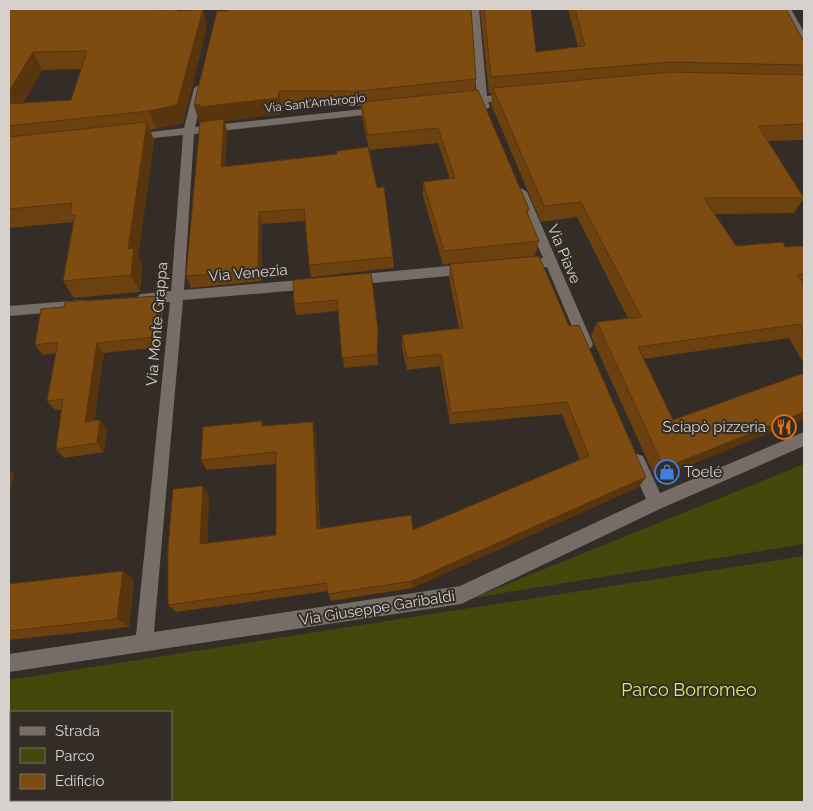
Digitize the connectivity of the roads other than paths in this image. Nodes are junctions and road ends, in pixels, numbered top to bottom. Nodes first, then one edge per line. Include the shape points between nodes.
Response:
1 (474, 9) edge
2 (786, 9) edge
3 (804, 40) edge
4 (202, 74) edge
5 (520, 96) edge
6 (482, 99) junction
7 (453, 102) edge
8 (394, 108) edge
9 (490, 117) edge
10 (189, 131) junction
11 (125, 138) edge
12 (516, 180) edge
13 (550, 262) junction
14 (511, 266) edge
15 (481, 268) edge
16 (176, 296) junction
17 (128, 300) edge
18 (99, 303) edge
19 (9, 311) edge
20 (593, 360) edge
21 (804, 439) edge
22 (632, 449) edge
23 (656, 503) junction
24 (144, 644) junction
25 (9, 663) edge

1 - 6 street
2 - 3 street
4 - 10 street, Via Monte Grappa
5 - 6 street
6 - 7 street
6 - 9 street
8 - 10 street, Via Sant'Ambrogio
10 - 11 street, Via Sant'Ambrogio
10 - 16 street, Via Monte Grappa
12 - 13 street, Via Piave
13 - 14 street
13 - 20 street, Via Piave
15 - 16 street, Via Venezia
16 - 17 street, Via Venezia
16 - 24 street, Via Monte Grappa
18 - 19 street
21 - 23 street, Via Giuseppe Garibaldi
22 - 23 street
23 - 24 street, Via Giuseppe Garibaldi via 461,595
24 - 25 street, Via Giuseppe Garibaldi

